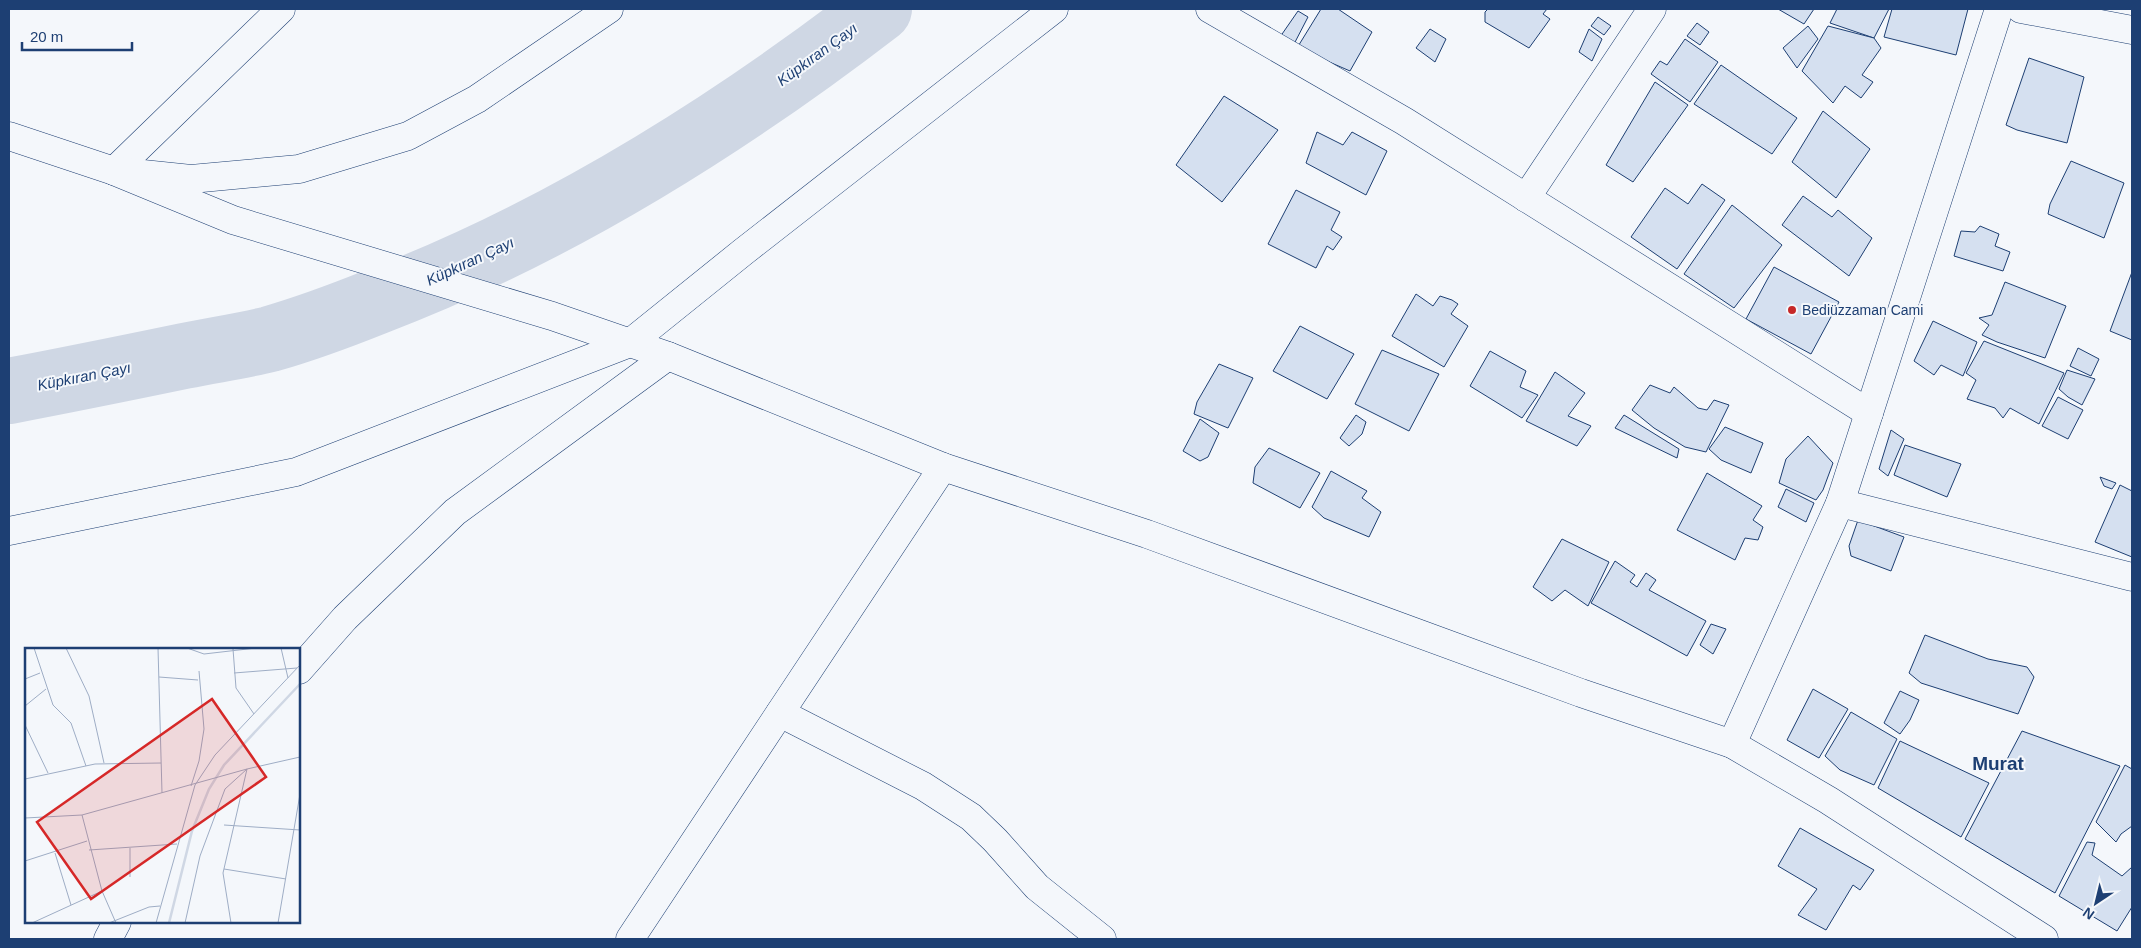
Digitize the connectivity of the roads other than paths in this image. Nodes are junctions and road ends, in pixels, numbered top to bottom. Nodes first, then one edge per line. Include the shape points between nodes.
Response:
1 (280, 9) edge
2 (609, 9) edge
3 (1054, 9) edge
4 (1210, 9) edge
5 (1652, 9) edge
6 (1999, 9) edge
7 (2021, 9) edge
8 (2132, 30) edge
9 (9, 136) edge
10 (114, 171) junction
11 (1526, 198) junction
12 (630, 343) junction
13 (668, 356) junction
14 (1869, 413) junction
15 (943, 468) junction
16 (1840, 503) junction
17 (9, 531) edge
18 (2132, 577) edge
19 (300, 669) edge
20 (780, 712) junction
21 (1732, 744) junction
22 (116, 923) edge
23 (108, 939) edge
24 (630, 939) edge
25 (1102, 939) edge
26 (2044, 939) edge

1 - 10 street
2 - 10 street via 477,99 408,136 299,169 191,179
3 - 12 street
4 - 11 street via 1404,121
5 - 11 street
6 - 14 street
7 - 8 street
9 - 10 street
10 - 12 street via 233,220 552,316
11 - 14 street
12 - 13 street
12 - 17 street via 296,472
13 - 15 street
13 - 19 street via 455,512 345,618
14 - 16 street
15 - 20 street
15 - 21 street via 1147,534 1581,693
16 - 18 street
16 - 21 street
20 - 24 street
20 - 25 street via 923,786 971,817 1037,887
21 - 26 street via 1828,800
22 - 23 street

